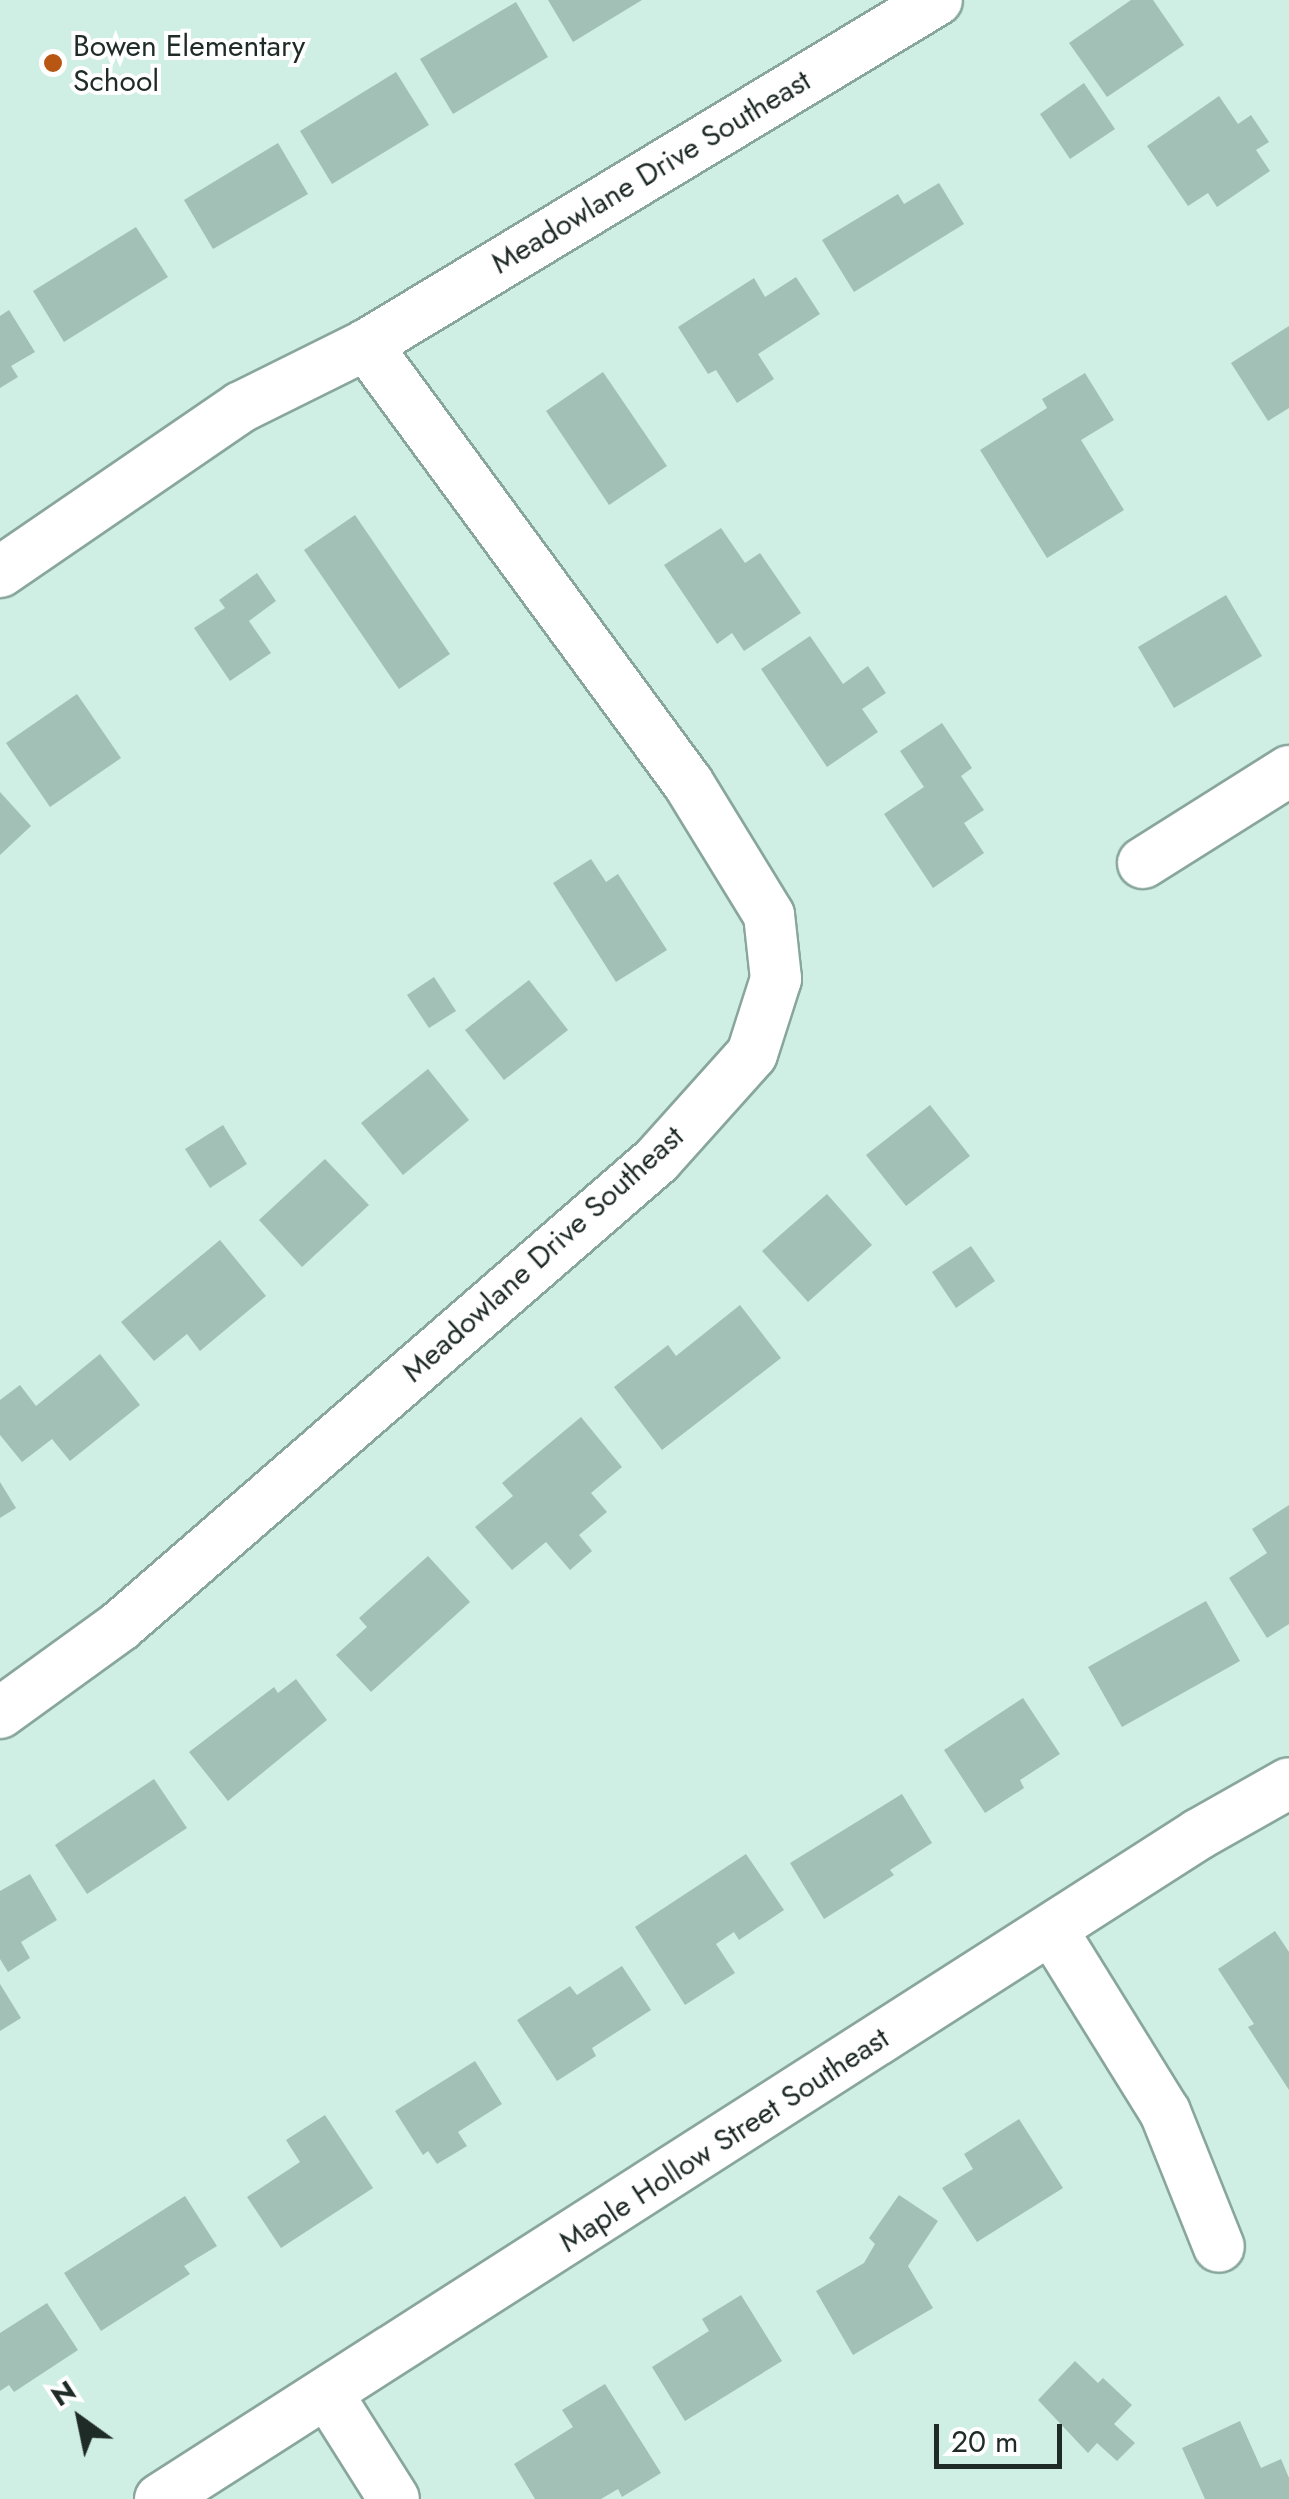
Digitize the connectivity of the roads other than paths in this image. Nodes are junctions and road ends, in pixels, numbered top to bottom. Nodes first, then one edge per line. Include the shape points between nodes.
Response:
1 (938, 0) edge
2 (366, 344) junction
3 (0, 572) edge
4 (1289, 770) edge
5 (1142, 863) dead end
6 (0, 1713) edge
7 (1289, 1783) edge
8 (1052, 1930) junction
9 (1218, 2246) dead end
10 (327, 2394) junction
11 (160, 2499) edge
12 (394, 2499) edge

1 - 2 street, Meadowlane Drive Southeast
2 - 3 street, Meadowlane Drive Southeast via 242,407
2 - 6 street, Meadowlane Drive Southeast via 688,783 769,915 776,978 752,1054 656,1160 120,1626
4 - 5 street
7 - 8 street, Maple Hollow Street Southeast
8 - 9 street via 1165,2112
8 - 10 street, Maple Hollow Street Southeast
10 - 11 street, Maple Hollow Street Southeast
10 - 12 street

